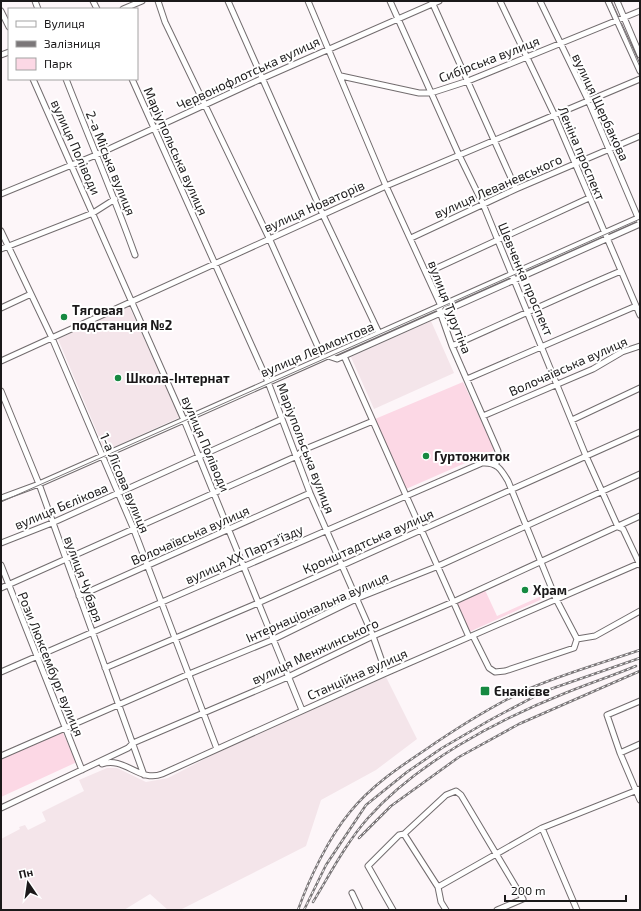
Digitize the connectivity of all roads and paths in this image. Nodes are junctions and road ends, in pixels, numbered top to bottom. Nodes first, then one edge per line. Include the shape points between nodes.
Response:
1 (142, 1) edge
2 (158, 1) edge
3 (228, 1) edge
4 (308, 1) edge
5 (390, 1) edge
6 (439, 1) edge
7 (500, 1) edge
8 (540, 1) edge
9 (608, 1) edge
10 (617, 1) edge
11 (432, 2) edge
12 (125, 8) edge
13 (640, 11) edge
14 (1, 12) edge
15 (398, 18) junction
16 (624, 18) junction
17 (617, 20) junction
18 (8, 26) edge
19 (559, 43) junction
20 (328, 49) junction
21 (640, 55) edge
22 (525, 57) junction
23 (640, 71) edge
24 (341, 76) junction
25 (262, 79) junction
26 (33, 80) edge
27 (66, 80) edge
28 (132, 80) edge
29 (640, 80) edge
30 (468, 81) junction
31 (430, 93) junction
32 (588, 100) junction
33 (204, 106) junction
34 (554, 114) junction
35 (154, 129) junction
36 (640, 136) edge
37 (495, 140) junction
38 (609, 149) junction
39 (96, 155) junction
40 (459, 155) junction
41 (575, 163) junction
42 (72, 164) junction
43 (386, 186) junction
44 (516, 189) junction
45 (1, 194) edge
46 (589, 198) junction
47 (115, 199) junction
48 (483, 204) junction
49 (93, 213) junction
50 (323, 215) junction
51 (639, 220) edge
52 (1, 231) edge
53 (605, 232) junction
54 (269, 238) junction
55 (411, 238) junction
56 (607, 238) junction
57 (497, 240) junction
58 (8, 247) junction
59 (1, 249) edge
60 (135, 255) dead end
61 (214, 264) junction
62 (621, 271) junction
63 (426, 273) junction
64 (511, 274) junction
65 (513, 280) junction
66 (31, 294) junction
67 (131, 302) junction
68 (441, 306) junction
69 (636, 306) junction
70 (1, 308) edge
71 (440, 313) junction
72 (528, 313) junction
73 (640, 315) edge
74 (379, 333) junction
75 (52, 338) junction
76 (452, 346) junction
77 (640, 346) edge
78 (543, 348) junction
79 (344, 356) junction
80 (325, 357) junction
81 (1, 361) edge
82 (466, 379) junction
83 (268, 382) junction
84 (557, 384) junction
85 (640, 388) edge
86 (1, 391) edge
87 (483, 416) junction
88 (282, 419) junction
89 (184, 420) junction
90 (572, 420) junction
91 (372, 422) junction
92 (640, 432) edge
93 (102, 456) junction
94 (297, 456) junction
95 (586, 456) junction
96 (200, 457) junction
97 (496, 464) junction
98 (640, 474) edge
99 (39, 484) junction
100 (511, 489) junction
101 (603, 492) junction
102 (310, 493) junction
103 (118, 494) junction
104 (215, 494) junction
105 (406, 495) junction
106 (1, 498) edge
107 (640, 516) edge
108 (52, 523) junction
109 (526, 526) junction
110 (618, 527) junction
111 (134, 530) junction
112 (229, 530) junction
113 (326, 530) junction
114 (422, 530) junction
115 (1, 543) edge
116 (66, 560) junction
117 (540, 562) junction
118 (640, 564) edge
119 (1, 565) edge
120 (341, 565) junction
121 (147, 566) junction
122 (244, 566) junction
123 (436, 567) junction
124 (8, 585) junction
125 (1, 588) edge
126 (79, 596) junction
127 (358, 598) junction
128 (556, 599) junction
129 (453, 602) junction
130 (160, 603) junction
131 (258, 603) junction
132 (640, 611) edge
133 (92, 632) junction
134 (373, 636) junction
135 (471, 636) junction
136 (175, 638) junction
137 (577, 639) junction
138 (272, 640) junction
139 (36, 656) junction
140 (105, 668) junction
141 (1, 672) edge
142 (189, 674) junction
143 (386, 674) junction
144 (288, 677) junction
145 (640, 701) edge
146 (119, 704) junction
147 (302, 710) junction
148 (203, 713) junction
149 (64, 729) junction
150 (133, 743) junction
151 (640, 744) edge
152 (216, 749) junction
153 (620, 753) junction
154 (1, 756) edge
155 (82, 770) junction
156 (144, 775) junction
157 (638, 790) edge
158 (640, 800) edge
159 (1, 808) edge
160 (542, 828) junction
161 (404, 834) junction
162 (497, 853) junction
163 (438, 887) junction
164 (352, 893) dead end
165 (360, 910) edge
166 (393, 910) edge
167 (446, 910) edge
168 (497, 910) edge
169 (577, 910) edge

1 - 12 street
2 - 33 street via 165,22
3 - 25 street
4 - 20 street, вулиця Турутіна
5 - 15 street, Шевченка проспект
6 - 11 street, Червонофлотська вулиця
7 - 22 street, Леніна проспект
8 - 19 street, вулиця Щербакова
9 - 17 street
10 - 16 street
11 - 15 street, Червонофлотська вулиця
11 - 30 street
13 - 16 street, Сибірська вулиця
14 - 18 street
15 - 20 street, Червонофлотська вулиця
15 - 31 street, Шевченка проспект
16 - 17 street, Сибірська вулиця
16 - 21 street
17 - 19 street, Сибірська вулиця
17 - 23 street
19 - 22 street, Сибірська вулиця
19 - 32 street, вулиця Щербакова
20 - 24 street, вулиця Турутіна
20 - 25 street, Червонофлотська вулиця
22 - 30 street, Сибірська вулиця
22 - 34 street, Леніна проспект
24 - 31 street, Сибірська вулиця via 419,93
24 - 43 street, вулиця Турутіна
25 - 33 street, Червонофлотська вулиця
25 - 50 street
26 - 42 street, вулиця Поліводи
27 - 39 street, 2-а Міська вулиця
28 - 35 street, Маріупольська вулиця
29 - 32 street, вулиця Новаторів
30 - 31 street, Сибірська вулиця
30 - 37 street
31 - 40 street, Шевченка проспект
32 - 34 street, вулиця Новаторів
32 - 38 street, вулиця Щербакова
33 - 35 street, Червонофлотська вулиця
33 - 54 street
34 - 37 street, вулиця Новаторів
34 - 41 street, Леніна проспект
35 - 39 street, Червонофлотська вулиця
35 - 61 street, Маріупольська вулиця
36 - 38 street, вулиця Леваневського
37 - 40 street, вулиця Новаторів
37 - 44 street
38 - 41 street, вулиця Леваневського
38 - 51 street, вулиця Щербакова
39 - 42 street, Червонофлотська вулиця
39 - 47 street, 2-а Міська вулиця
40 - 43 street, вулиця Новаторів
40 - 48 street, Шевченка проспект
41 - 44 street, вулиця Леваневського
41 - 46 street, Леніна проспект
42 - 45 street, Червонофлотська вулиця
42 - 49 street, вулиця Поліводи
43 - 50 street, вулиця Новаторів
43 - 55 street, вулиця Турутіна
44 - 48 street, вулиця Леваневського
46 - 53 street, Леніна проспект
46 - 57 street
47 - 49 street
47 - 60 street, 2-а Міська вулиця
48 - 55 street, вулиця Леваневського
48 - 57 street, Шевченка проспект
49 - 58 street
49 - 67 street, вулиця Поліводи
50 - 54 street, вулиця Новаторів
50 - 74 street
51 - 53 street, вулиця Лермонтова
51 - 56 street, вулиця Лермонтова
52 - 58 street, 1-а Лісова вулиця
53 - 56 street, Леніна проспект
53 - 64 street, вулиця Лермонтова
54 - 61 street, вулиця Новаторів
54 - 80 street
55 - 63 street, вулиця Турутіна
56 - 62 street, Леніна проспект
56 - 65 street, вулиця Лермонтова
57 - 63 street
57 - 64 street, Шевченка проспект
58 - 59 street
58 - 66 street, 1-а Лісова вулиця
61 - 67 street, вулиця Новаторів
61 - 83 street, Маріупольська вулиця
62 - 69 street, Леніна проспект
62 - 72 street
63 - 68 street, вулиця Турутіна
64 - 65 street, Шевченка проспект
64 - 68 street, вулиця Лермонтова
65 - 71 street, вулиця Лермонтова
65 - 72 street, Шевченка проспект
66 - 70 street
66 - 75 street, 1-а Лісова вулиця
67 - 75 street, вулиця Новаторів
67 - 89 street, вулиця Поліводи
68 - 71 street, вулиця Турутіна
68 - 74 street, вулиця Лермонтова
69 - 73 street, Леніна проспект
69 - 78 street
71 - 76 street, вулиця Турутіна
71 - 79 street, вулиця Лермонтова
72 - 76 street
72 - 78 street, Шевченка проспект
74 - 80 street, вулиця Лермонтова
75 - 81 street, вулиця Новаторів
75 - 93 street, 1-а Лісова вулиця
76 - 82 street, вулиця Турутіна
77 - 84 street, Волочаївська вулиця via 622,352 593,369
78 - 82 street
78 - 84 street, Шевченка проспект
79 - 80 street, вулиця Лермонтова via 337,359
79 - 91 street
80 - 83 street, вулиця Лермонтова
82 - 87 street, вулиця Турутіна
83 - 88 street, Маріупольська вулиця
83 - 89 street, вулиця Лермонтова
84 - 87 street, Волочаївська вулиця
84 - 90 street, Шевченка проспект
85 - 90 street
86 - 99 street, вулиця Чубаря
87 - 97 street, вулиця Турутіна via 498,452
88 - 94 street, Маріупольська вулиця
88 - 96 street, вулиця Бєлікова
89 - 93 street, вулиця Лермонтова
89 - 96 street, вулиця Поліводи
90 - 95 street, Шевченка проспект
91 - 94 street via 303,450
91 - 105 street
92 - 95 street, Кронштадтська вулиця
93 - 99 street, вулиця Лермонтова
93 - 103 street, 1-а Лісова вулиця
94 - 102 street, Маріупольська вулиця
94 - 104 street
95 - 100 street, Кронштадтська вулиця
95 - 101 street, Шевченка проспект
96 - 103 street, вулиця Бєлікова
96 - 104 street, вулиця Поліводи
97 - 100 street
97 - 105 street, вулиця XX Партз'їзду via 482,463
98 - 101 street, Інтернаціональна вулиця
99 - 106 street, вулиця Лермонтова
99 - 108 street, вулиця Чубаря
100 - 109 street
100 - 114 street, Кронштадтська вулиця
101 - 109 street, Інтернаціональна вулиця
101 - 110 street, Шевченка проспект
102 - 112 street, Волочаївська вулиця
102 - 113 street, Маріупольська вулиця
103 - 108 street, вулиця Бєлікова
103 - 111 street, 1-а Лісова вулиця
104 - 111 street
104 - 112 street, вулиця Поліводи
105 - 113 street, вулиця XX Партз'їзду
105 - 114 street
107 - 110 street, вулиця Менжинського
108 - 115 street, вулиця Бєлікова
108 - 116 street, вулиця Чубаря
109 - 117 street
109 - 123 street, Інтернаціональна вулиця
110 - 117 street, вулиця Менжинського
110 - 118 street, Шевченка проспект via 623,529
111 - 116 street
111 - 121 street, 1-а Лісова вулиця
112 - 121 street, Волочаївська вулиця
112 - 122 street, вулиця Поліводи
113 - 120 street, Маріупольська вулиця
113 - 122 street, вулиця XX Партз'їзду
114 - 120 street, Кронштадтська вулиця
114 - 123 street
116 - 124 street
116 - 126 street, вулиця Чубаря
117 - 128 street
117 - 129 street, вулиця Менжинського
118 - 128 street, Станційна вулиця
119 - 124 street, Рози Люксембург вулиця
120 - 127 street, Маріупольська вулиця
120 - 131 street, Кронштадтська вулиця
121 - 126 street, Волочаївська вулиця
121 - 130 street, 1-а Лісова вулиця
122 - 130 street, вулиця XX Партз'їзду
122 - 131 street, вулиця Поліводи
123 - 127 street, Інтернаціональна вулиця
123 - 129 street
124 - 125 street
124 - 139 street, Рози Люксембург вулиця
126 - 133 street, вулиця Чубаря
127 - 134 street, Маріупольська вулиця
127 - 138 street, Інтернаціональна вулиця
128 - 135 street, Станційна вулиця
128 - 137 street
129 - 134 street, вулиця Менжинського
129 - 135 street
130 - 133 street, вулиця XX Партз'їзду
130 - 136 street, 1-а Лісова вулиця
131 - 136 street, Кронштадтська вулиця
131 - 138 street, вулиця Поліводи
132 - 137 street via 595,636
133 - 139 street, вулиця XX Партз'їзду
133 - 140 street, вулиця Чубаря
134 - 143 street, Маріупольська вулиця
134 - 144 street, вулиця Менжинського
135 - 137 street via 489,668 495,672 520,668 574,648
135 - 143 street, Станційна вулиця
136 - 140 street, Кронштадтська вулиця
136 - 142 street, 1-а Лісова вулиця
138 - 142 street, Інтернаціональна вулиця
138 - 144 street, вулиця Поліводи
139 - 141 street, вулиця XX Партз'їзду
139 - 149 street, Рози Люксембург вулиця
140 - 146 street, вулиця Чубаря
142 - 146 street, Інтернаціональна вулиця
142 - 148 street, 1-а Лісова вулиця
143 - 147 street, Станційна вулиця
144 - 147 street, вулиця Поліводи
144 - 148 street, вулиця Менжинського
145 - 153 street via 607,715
146 - 149 street, Інтернаціональна вулиця
146 - 150 street, вулиця Чубаря
147 - 152 street, Станційна вулиця
148 - 150 street, вулиця Менжинського
148 - 152 street, 1-а Лісова вулиця
149 - 154 street, Інтернаціональна вулиця
149 - 155 street, Рози Люксембург вулиця
150 - 155 street, вулиця Менжинського via 128,748
150 - 156 street, вулиця Чубаря
151 - 153 street
152 - 156 street, Станційна вулиця via 156,776
153 - 157 street
155 - 156 street via 106,762 115,762
155 - 159 street, вулиця Менжинського
157 - 158 street
157 - 160 street
160 - 162 street
160 - 169 street
161 - 162 street via 446,795 456,791
161 - 163 street
161 - 166 street via 399,835 368,866
162 - 163 street
162 - 168 street via 523,899
163 - 167 street via 441,902
164 - 165 street

